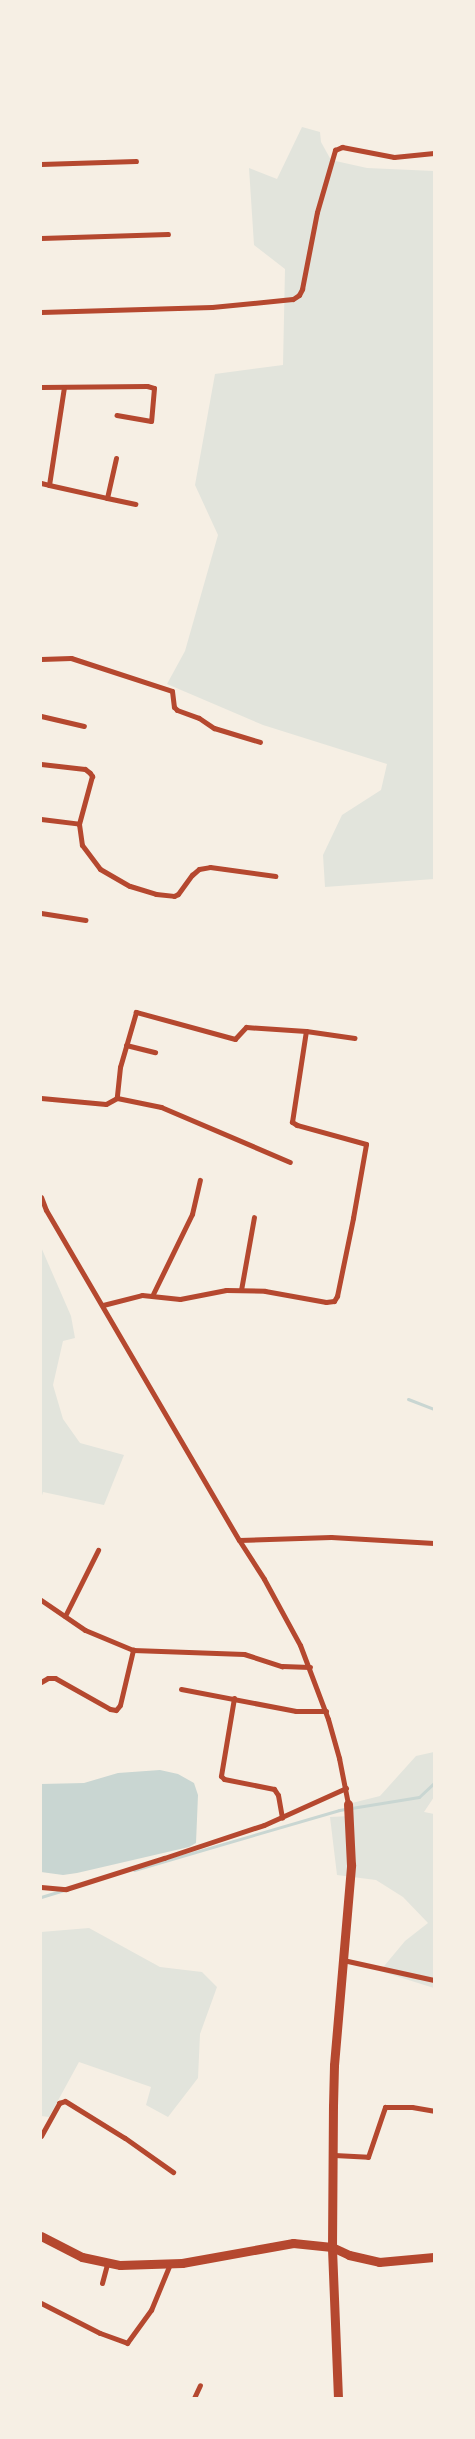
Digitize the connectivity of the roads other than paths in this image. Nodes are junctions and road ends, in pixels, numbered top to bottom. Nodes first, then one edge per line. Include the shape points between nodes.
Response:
1 (434, 152) edge
2 (136, 161) dead end
3 (41, 164) edge
4 (168, 234) dead end
5 (41, 238) edge
6 (41, 312) edge
7 (41, 387) edge
8 (64, 387) junction
9 (117, 415) dead end
10 (116, 458) dead end
11 (41, 483) edge
12 (49, 484) junction
13 (107, 498) junction
14 (135, 504) dead end
15 (41, 659) edge
16 (41, 716) edge
17 (84, 726) dead end
18 (260, 742) dead end
19 (41, 764) edge
20 (41, 819) edge
21 (79, 824) junction
22 (275, 876) dead end
23 (41, 914) edge
24 (85, 920) dead end
25 (306, 1031) junction
26 (355, 1038) dead end
27 (126, 1045) junction
28 (155, 1052) dead end
29 (41, 1098) edge
30 (117, 1098) junction
31 (290, 1162) dead end
32 (200, 1180) dead end
33 (41, 1197) edge
34 (254, 1217) dead end
35 (241, 1290) junction
36 (153, 1294) junction
37 (102, 1304) junction
38 (239, 1540) junction
39 (434, 1543) edge
40 (98, 1550) dead end
41 (41, 1600) edge
42 (65, 1616) junction
43 (133, 1650) junction
44 (310, 1668) junction
45 (41, 1682) edge
46 (181, 1689) dead end
47 (234, 1698) junction
48 (326, 1711) junction
49 (346, 1788) junction
50 (348, 1804) joint
51 (282, 1818) junction
52 (41, 1887) edge
53 (343, 1960) junction
54 (434, 1980) edge
55 (434, 2111) edge
56 (41, 2136) edge
57 (334, 2155) junction
58 (173, 2172) dead end
59 (41, 2236) edge
60 (332, 2246) junction
61 (434, 2257) edge
62 (107, 2264) junction
63 (170, 2264) junction
64 (102, 2283) dead end
65 (41, 2303) edge
66 (200, 2385) dead end
67 (194, 2398) edge
68 (338, 2398) edge

1 - 6 street via 394,157 342,147 333,153 302,288 296,298 212,307
2 - 3 street
4 - 5 street
7 - 8 street
8 - 9 street via 154,388 151,421
8 - 12 street
10 - 13 street
11 - 12 street
12 - 13 street
13 - 14 street
15 - 18 street via 71,658 172,691 177,710 200,718 214,728
16 - 17 street
19 - 21 street via 86,769 92,776
20 - 21 street
21 - 22 street via 82,845 100,869 130,886 156,894 174,896 192,875 210,867
23 - 24 street
25 - 26 street
25 - 27 street via 246,1027 235,1039 136,1012
25 - 35 street via 292,1122 366,1144 337,1296 334,1301 326,1302 280,1292
27 - 28 street
27 - 30 street
29 - 30 street via 106,1104
30 - 31 street via 168,1110
32 - 36 street via 192,1214
33 - 37 street
34 - 35 street
35 - 36 street via 180,1299
36 - 37 street
37 - 38 street
38 - 39 street via 331,1537
38 - 44 street via 264,1579
40 - 42 street
41 - 42 street
42 - 43 street via 85,1630
43 - 44 street via 244,1654 282,1666
43 - 45 street via 116,1710 55,1678
44 - 48 street
46 - 47 street
47 - 48 street via 296,1711
47 - 51 street via 221,1776 274,1789
48 - 49 street
49 - 50 street
49 - 51 street
50 - 53 street via 351,1865
51 - 52 street via 66,1889
53 - 54 street
53 - 57 street via 334,2065
55 - 57 street via 384,2107 368,2157
56 - 58 street via 59,2103 64,2101
57 - 60 street
59 - 62 street via 82,2257
60 - 61 street via 349,2255 379,2262
60 - 63 street via 293,2243
60 - 68 street
62 - 63 street
62 - 64 street
63 - 65 street via 150,2310 127,2343
66 - 67 street

